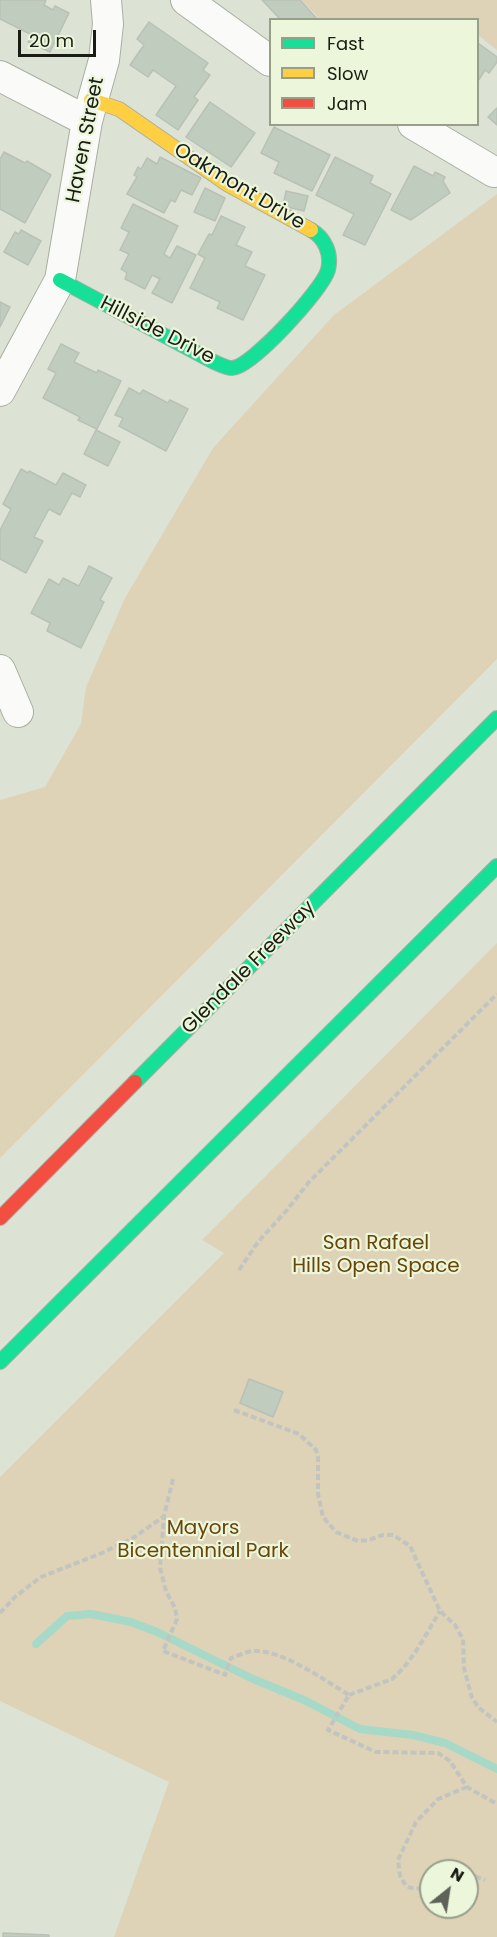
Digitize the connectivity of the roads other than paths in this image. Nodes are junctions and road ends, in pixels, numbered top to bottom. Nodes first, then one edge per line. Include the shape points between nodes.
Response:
1 (106, 0) edge
2 (186, 0) edge
3 (269, 60) edge
4 (0, 76) edge
5 (89, 110) junction
6 (417, 126) edge
7 (494, 172) dead end
8 (327, 276) joint
9 (60, 280) junction
10 (0, 392) edge
11 (0, 670) edge
12 (18, 712) dead end
13 (497, 718) edge
14 (497, 866) edge
15 (0, 1218) edge
16 (0, 1362) edge

1 - 5 street, Haven Street via 104,60
2 - 3 street
4 - 5 street
5 - 8 main road, Oakmont Drive via 119,109 228,184 318,234 330,257
5 - 9 street, Haven Street
6 - 7 street
8 - 9 main road, Hillside Drive via 257,355 232,368
9 - 10 street, Haven Street
11 - 12 street
13 - 15 main road, Glendale Freeway
14 - 16 main road

